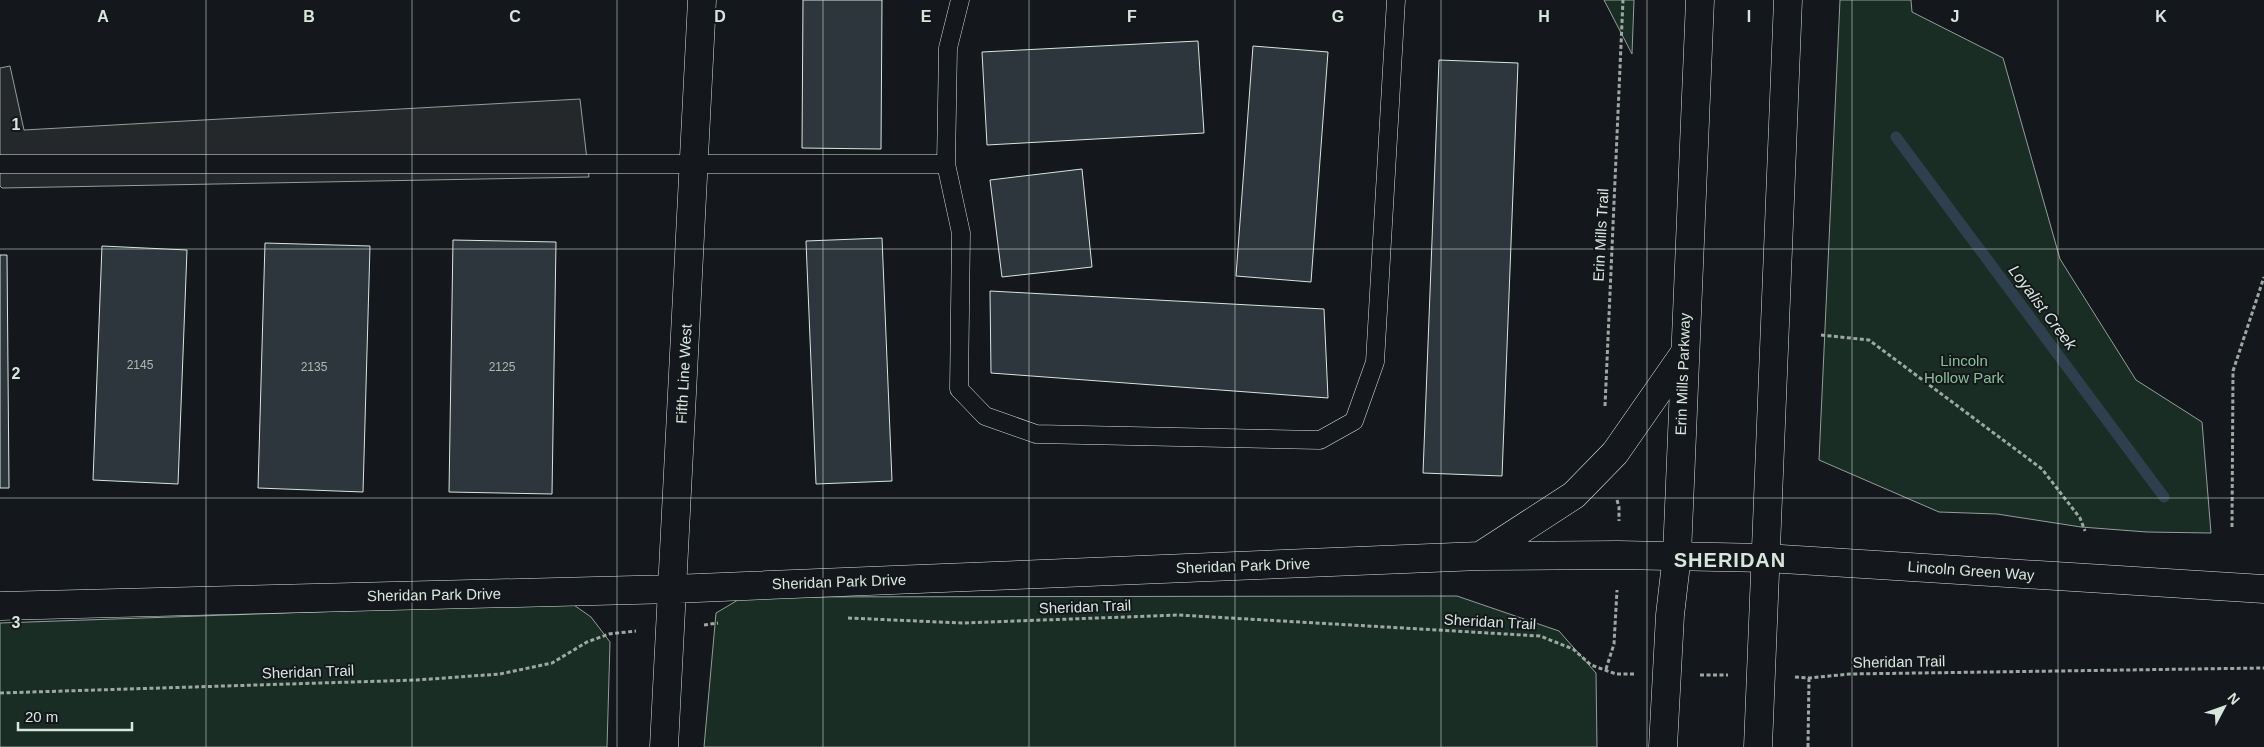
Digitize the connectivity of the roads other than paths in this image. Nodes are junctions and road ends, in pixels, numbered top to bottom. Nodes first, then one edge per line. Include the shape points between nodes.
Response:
1 (702, 0) edge
2 (960, 0) edge
3 (1396, 0) edge
4 (1700, 0) edge
5 (1788, 0) edge
6 (0, 164) edge
7 (694, 164) junction
8 (946, 164) junction
9 (1684, 354) junction
10 (1677, 555) junction
11 (1480, 556) junction
12 (1766, 558) junction
13 (673, 589) junction
14 (2264, 589) edge
15 (0, 606) edge
16 (664, 747) edge
17 (1663, 747) edge
18 (1758, 747) edge

1 - 7 street, Fifth Line West
2 - 8 lane via 948,48
3 - 8 lane via 1375,362 1354,421 1320,440 1036,434 984,416 960,389 961,233
4 - 9 street, Erin Mills Parkway
5 - 12 street
6 - 7 lane
7 - 8 lane
7 - 13 street, Fifth Line West
9 - 10 street, Erin Mills Parkway
9 - 11 street via 1615,453 1574,495
10 - 11 street, Sheridan Park Drive
10 - 12 street, Lincoln Green Way
10 - 17 street, Erin Mills Parkway
11 - 13 street, Sheridan Park Drive
12 - 14 street, Lincoln Green Way
12 - 18 street
13 - 15 street, Sheridan Park Drive
13 - 16 street, Fifth Line West

